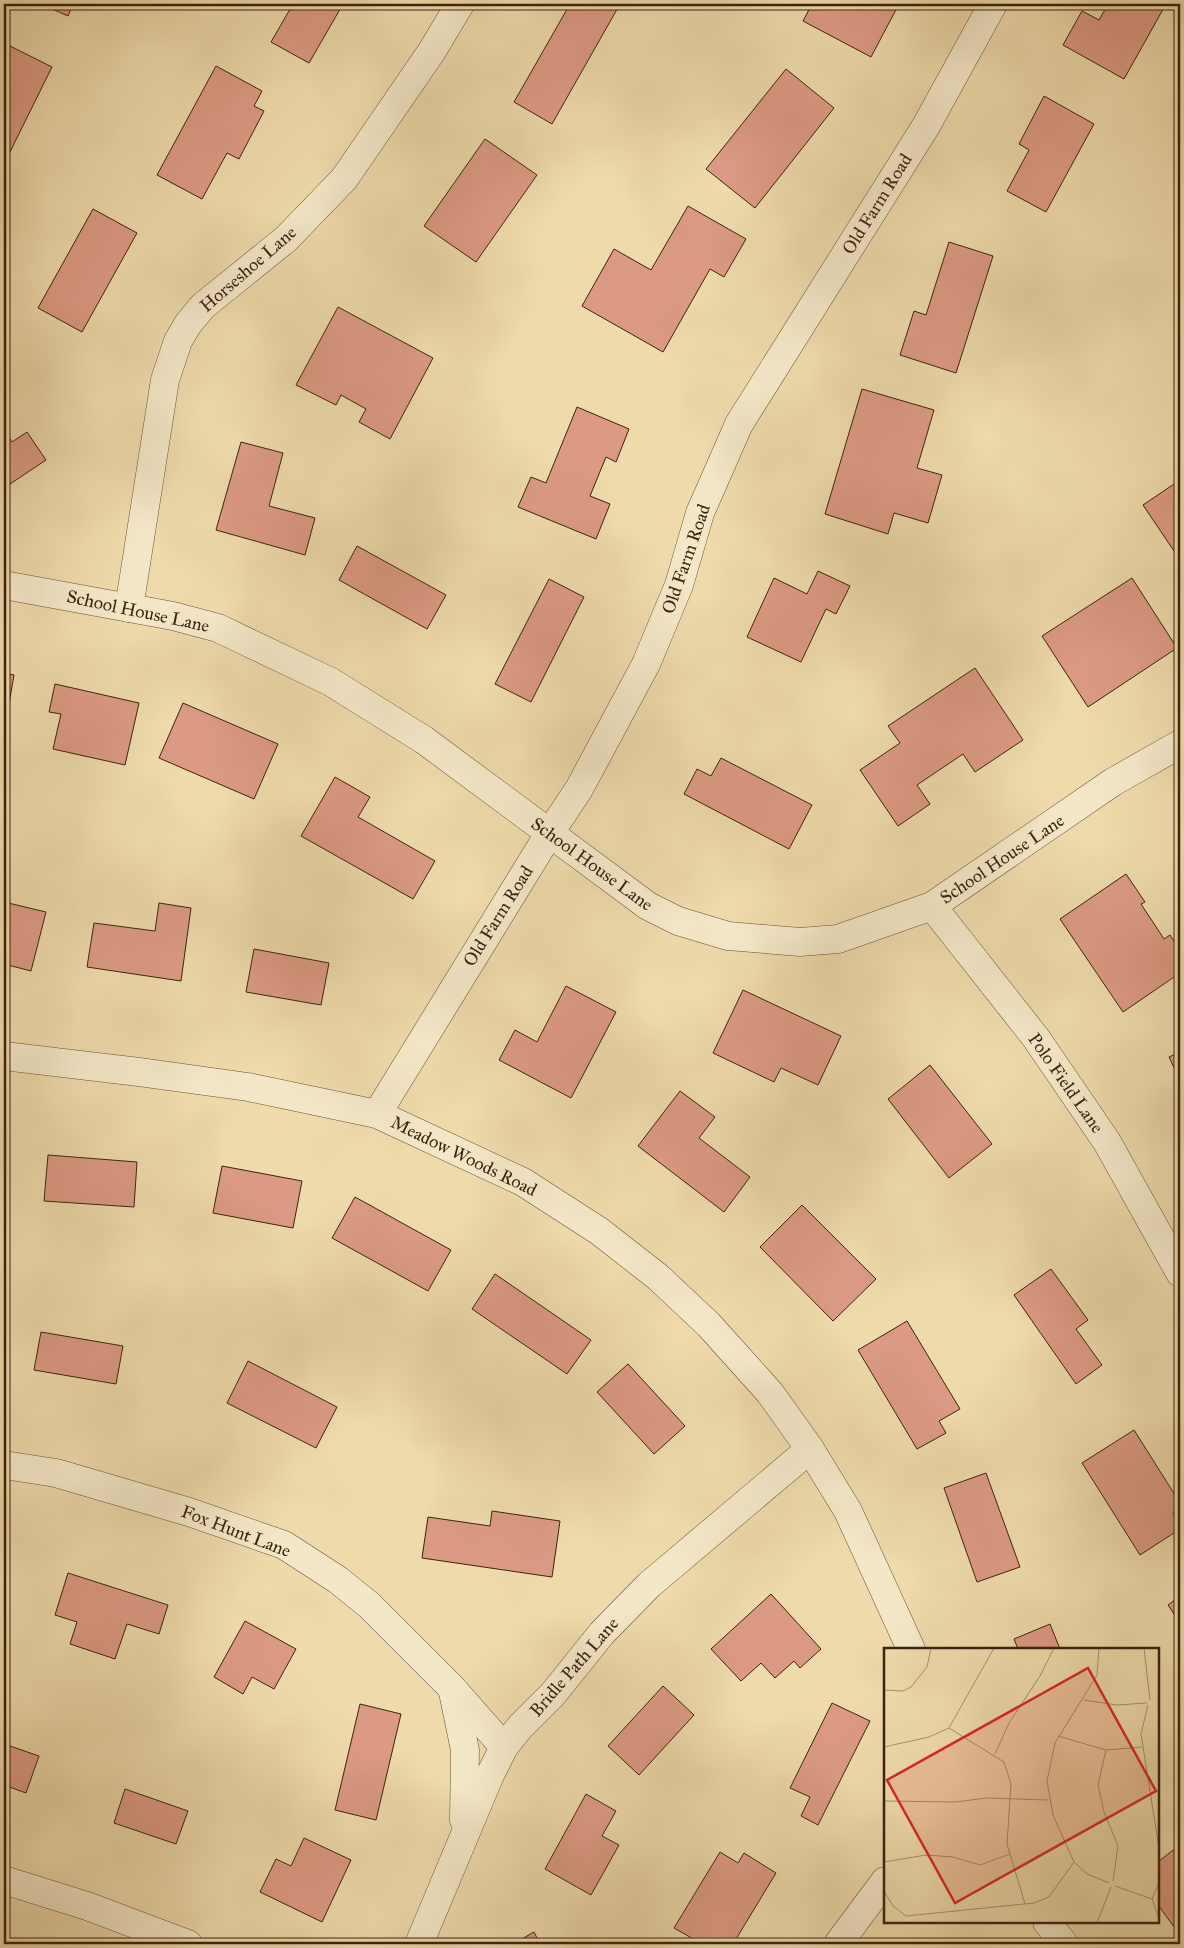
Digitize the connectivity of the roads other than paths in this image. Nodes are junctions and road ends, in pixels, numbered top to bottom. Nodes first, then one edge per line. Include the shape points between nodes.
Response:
1 (460, 4) edge
2 (993, 4) edge
3 (4, 585) edge
4 (129, 608) junction
5 (1180, 744) edge
6 (549, 834) junction
7 (932, 906) junction
8 (4, 1056) edge
9 (377, 1114) junction
10 (1180, 1273) edge
11 (810, 1449) junction
12 (4, 1465) edge
13 (912, 1648) edge
14 (452, 1688) junction
15 (504, 1747) junction
16 (464, 1838) junction
17 (4, 1880) edge
18 (884, 1882) edge
19 (1048, 1923) edge
20 (188, 1944) edge
21 (419, 1944) edge
22 (838, 1944) edge
23 (1064, 1944) edge

1 - 4 street, Horseshoe Lane via 432,51 344,179 286,239 203,306 178,341 165,380
2 - 6 street, Old Farm Road via 926,126 739,424 700,513 679,585 646,664 579,789
3 - 4 street, School House Lane
4 - 6 street, School House Lane via 218,628 331,682 424,740
5 - 7 street, School House Lane via 1113,782
6 - 7 street, School House Lane via 648,906 678,921 728,936 800,942 838,939
6 - 9 street, Old Farm Road
7 - 10 street, Polo Field Lane via 1036,1038 1107,1142
8 - 9 street, Meadow Woods Road via 248,1087
9 - 11 street, Meadow Woods Road via 523,1182 614,1242 658,1277 709,1325 770,1393
11 - 13 street, Meadow Woods Road via 848,1511
11 - 15 street, Bridle Path Lane via 649,1585 602,1633 554,1694
12 - 14 street, Fox Hunt Lane via 56,1473 189,1512 284,1545 338,1580 368,1605
14 - 15 street, Fox Hunt Lane
14 - 16 street via 465,1750
15 - 16 street, Bridle Path Lane
16 - 21 street, Bridle Path Lane
17 - 20 street via 87,1906
18 - 22 street
19 - 23 street

